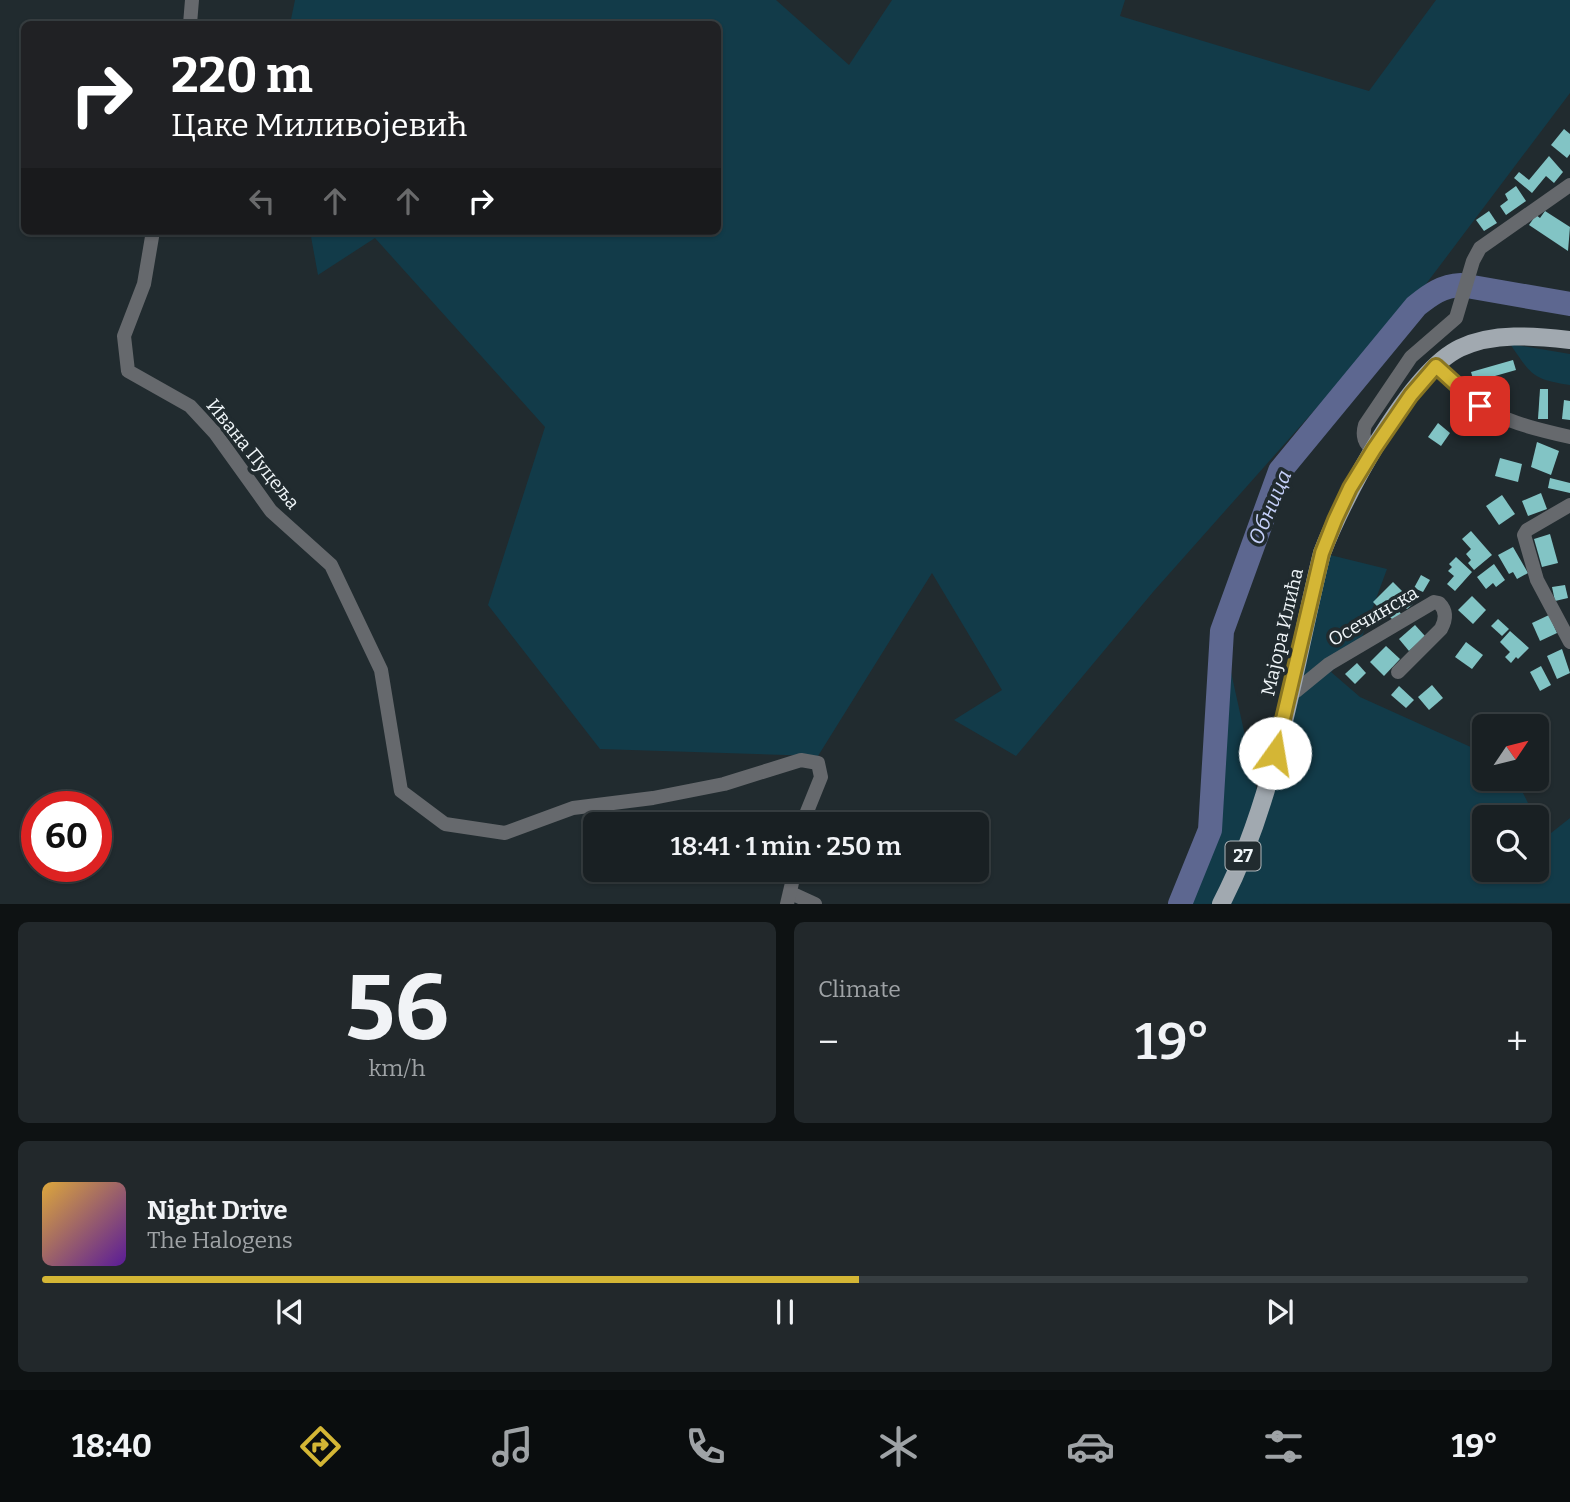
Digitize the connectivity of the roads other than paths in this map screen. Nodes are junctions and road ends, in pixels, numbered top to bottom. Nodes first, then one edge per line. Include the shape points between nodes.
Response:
1 (192, 0) edge
2 (190, 21) edge
3 (1570, 185) edge
4 (152, 235) edge
5 (1570, 340) edge
6 (1436, 366) junction
7 (1570, 437) edge
8 (1374, 449) junction
9 (1570, 505) edge
10 (1570, 642) edge
11 (1398, 672) dead end
12 (1289, 694) junction
13 (807, 812) edge
14 (789, 898) edge
15 (815, 904) edge
16 (1221, 904) edge

1 - 2 street
3 - 8 street via 1480,248 1451,324 1404,366 1365,425 1363,437
4 - 13 street, Ивана Пуцеља via 144,284 124,336 128,371 190,406 271,511 331,565 381,670 401,790 445,824 505,834 573,808 724,784 801,760 818,763 821,777
5 - 6 main road, Мајора Илића / 27 via 1495,338 1458,349
6 - 7 street via 1492,414
6 - 8 main road, Мајора Илића / 27
8 - 12 main road, Мајора Илића / 27 via 1350,488 1322,553
9 - 10 street via 1524,535 1537,580
11 - 12 street, Осечинска via 1441,629 1445,614 1439,603 1329,664
12 - 16 main road, Мајора Илића / 27 via 1250,838
14 - 15 street

